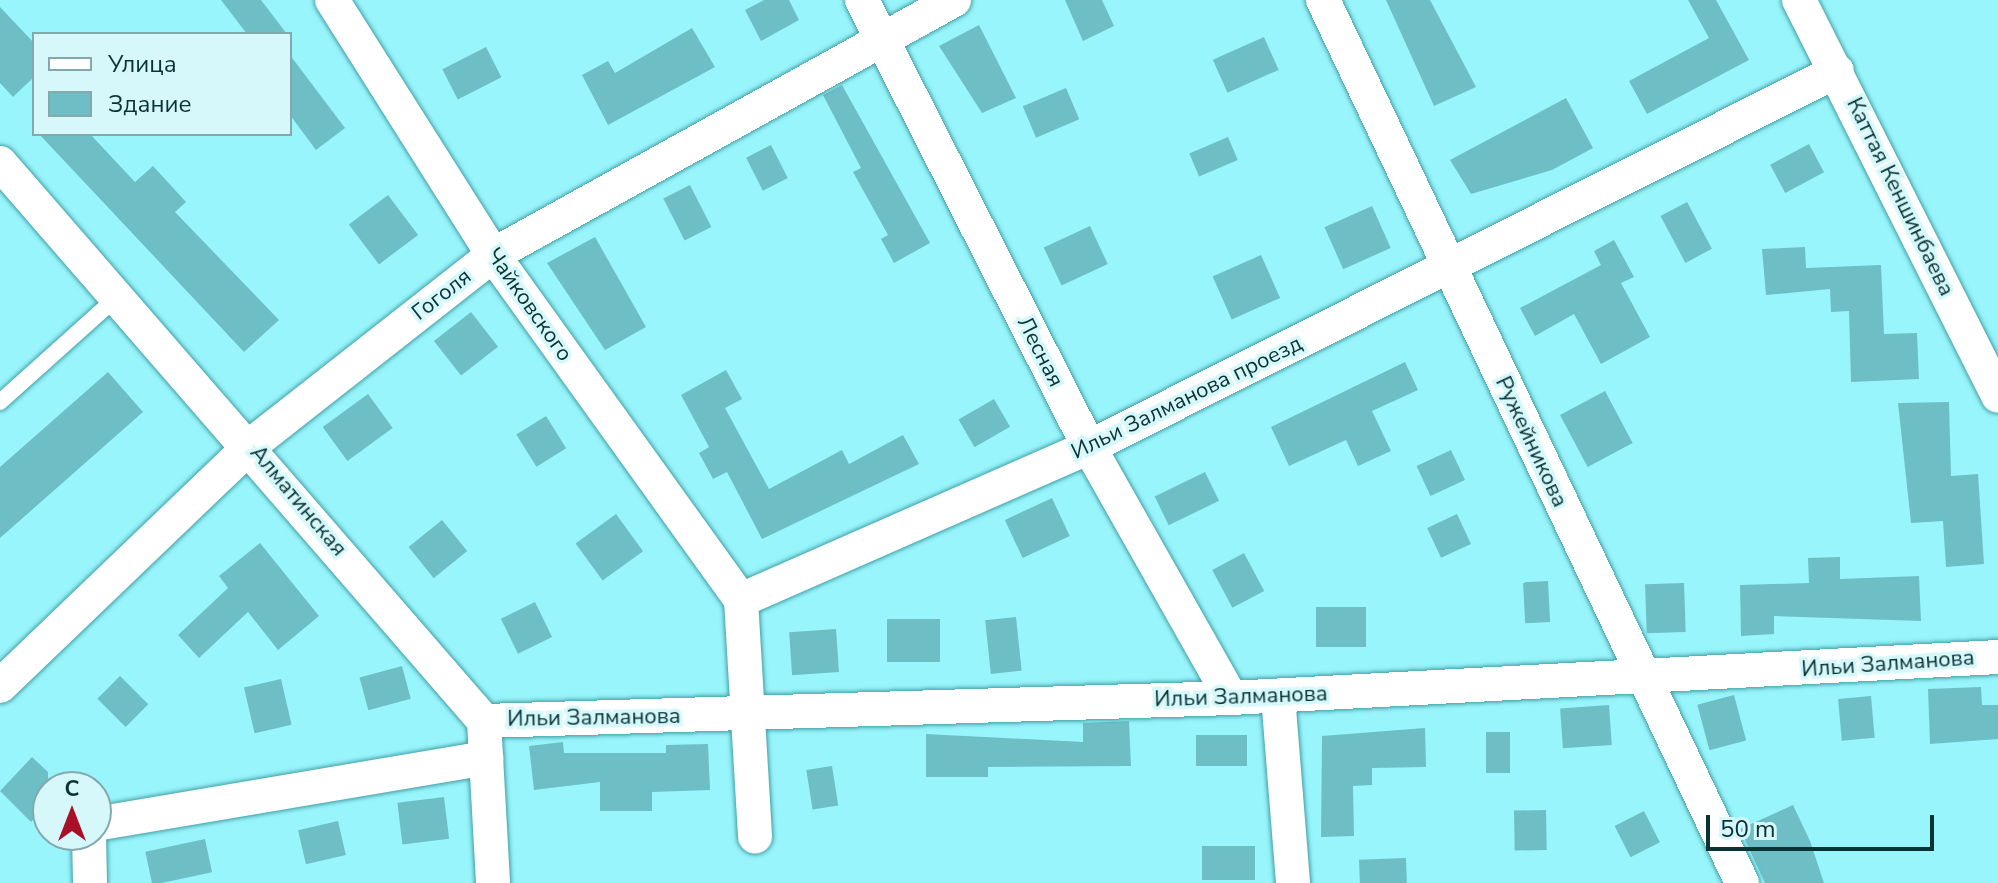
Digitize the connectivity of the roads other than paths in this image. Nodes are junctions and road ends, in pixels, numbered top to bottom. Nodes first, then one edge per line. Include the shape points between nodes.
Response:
1 (332, 0) edge
2 (862, 0) edge
3 (954, 0) edge
4 (1323, 0) edge
5 (1799, 0) edge
6 (882, 40) junction
7 (1837, 71) junction
8 (0, 163) edge
9 (493, 255) junction
10 (1449, 269) junction
11 (118, 296) junction
12 (1998, 396) edge
13 (0, 402) edge
14 (251, 445) junction
15 (1089, 447) junction
16 (741, 600) junction
17 (1998, 657) edge
18 (1642, 679) junction
19 (0, 686) edge
20 (1278, 696) junction
21 (1231, 698) junction
22 (749, 715) junction
23 (484, 721) junction
24 (486, 758) junction
25 (112, 821) edge
26 (755, 837) dead end
27 (89, 851) edge
28 (90, 883) edge
29 (493, 883) edge
30 (1293, 883) edge
31 (1742, 883) edge

1 - 9 street, Чайковского
2 - 6 street, Лесная
3 - 6 street, Гоголя
4 - 10 street, Ружейникова
5 - 7 street, Каттая Кеншинбаева
6 - 9 street, Гоголя
6 - 15 street, Лесная
7 - 10 street, Ильи Залманова проезд
7 - 12 street, Каттая Кеншинбаева
8 - 11 street, Алматинская
9 - 14 street, Гоголя
9 - 16 street, Чайковского
10 - 15 street, Ильи Залманова проезд
10 - 18 street, Ружейникова
11 - 13 lane
11 - 14 street, Алматинская
14 - 19 street, Гоголя
14 - 23 street, Алматинская
15 - 16 street, Ильи Залманова проезд
15 - 21 street, Лесная
16 - 22 street
17 - 18 street, Ильи Залманова
18 - 20 street, Ильи Залманова
18 - 31 street, Ружейникова
20 - 21 street, Ильи Залманова
20 - 30 street
21 - 22 street, Ильи Залманова
22 - 23 street, Ильи Залманова
22 - 26 street
23 - 24 street
24 - 25 street, Ильи Залманова
24 - 29 street
27 - 28 street

